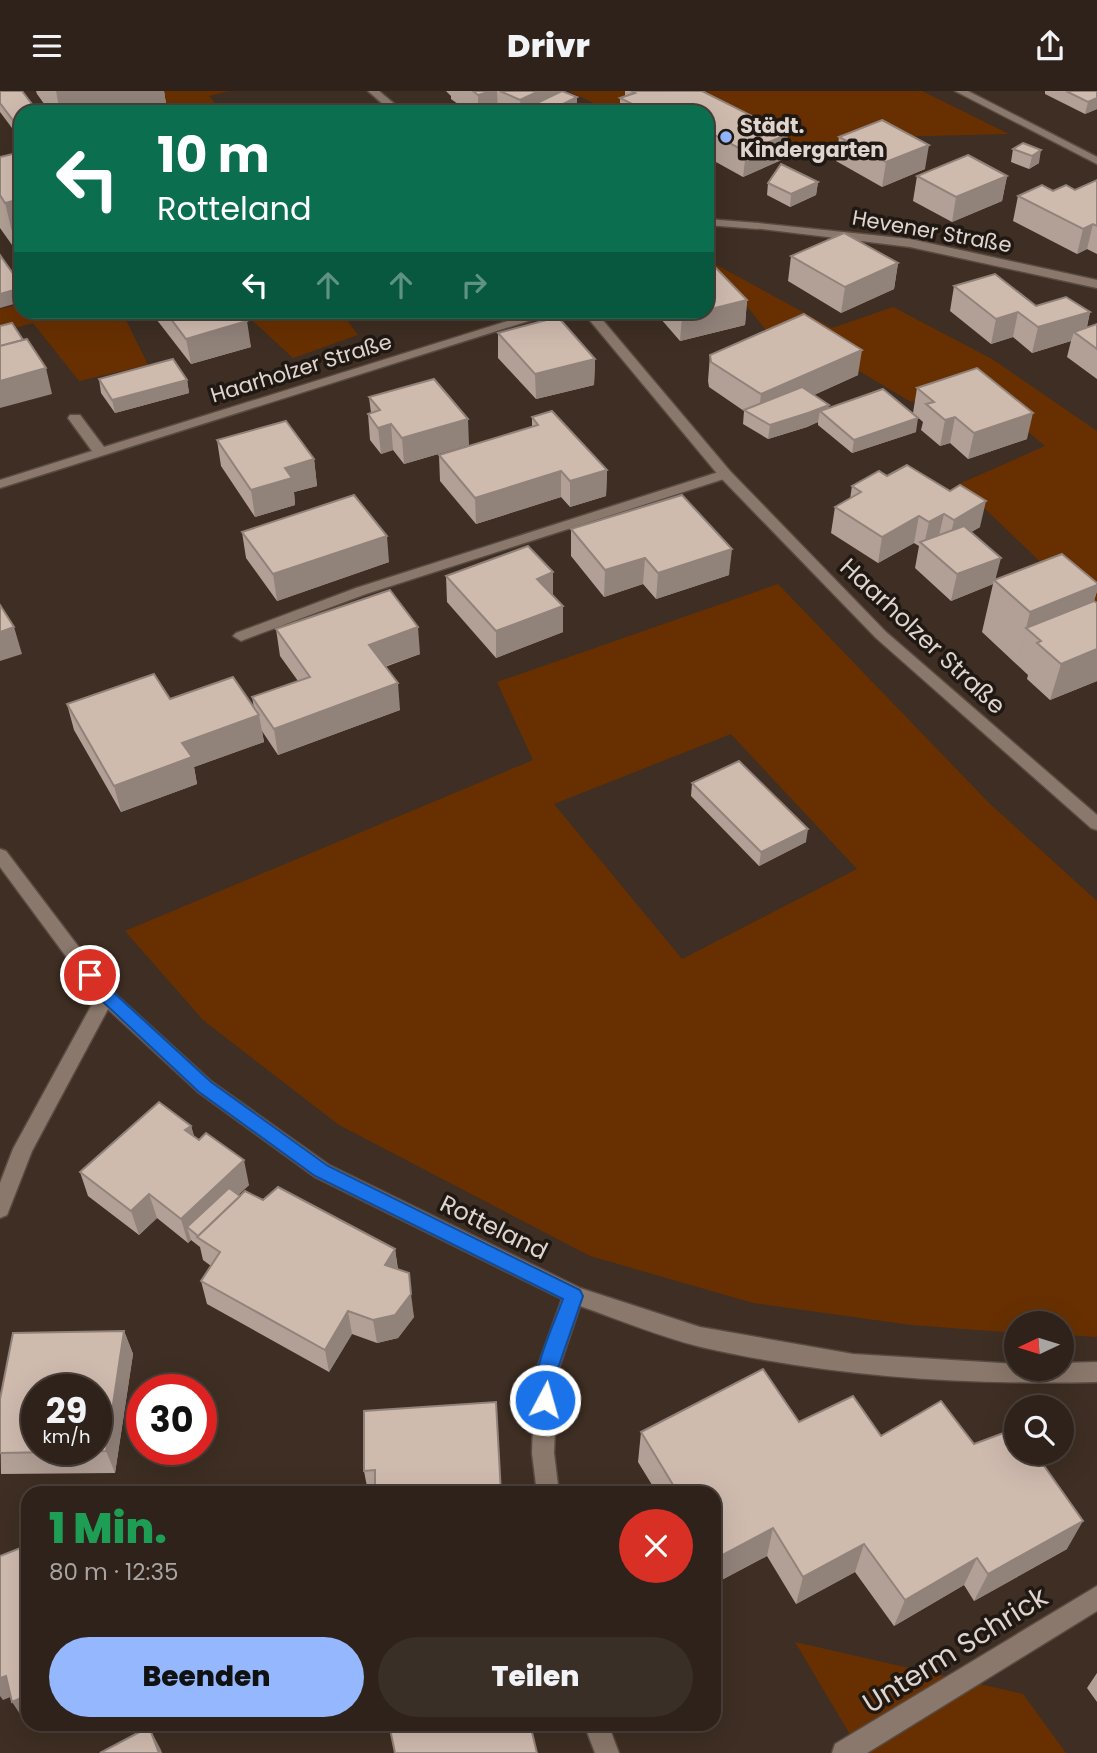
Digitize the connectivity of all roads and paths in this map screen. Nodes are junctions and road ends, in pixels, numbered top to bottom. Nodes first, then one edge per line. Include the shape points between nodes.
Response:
1 (373, 91) edge
2 (960, 91) edge
3 (390, 105) edge
4 (1097, 161) edge
5 (714, 223) edge
6 (1097, 283) edge
7 (528, 319) edge
8 (595, 319) edge
9 (75, 418) dead end
10 (101, 453) junction
11 (725, 474) junction
12 (0, 484) edge
13 (241, 636) dead end
14 (1097, 824) edge
15 (0, 855) edge
16 (106, 996) junction
17 (0, 1209) edge
18 (574, 1296) junction
19 (1097, 1373) edge
20 (547, 1486) edge
21 (1097, 1598) edge
22 (599, 1731) edge
23 (607, 1753) edge
24 (844, 1753) edge

1 - 3 street
2 - 4 street
5 - 6 street, Hevener Straße via 910,243
7 - 10 street, Haarholzer Straße
8 - 11 street, Haarholzer Straße
9 - 10 street
10 - 12 street, Haarholzer Straße
11 - 13 street via 361,591
11 - 14 street, Haarholzer Straße via 881,635
15 - 16 street, Rotteland
16 - 17 street via 23,1149
16 - 18 street, Rotteland via 205,1087 322,1171
18 - 19 street, Rotteland via 700,1337 853,1364 1012,1374
18 - 20 street via 546,1374 543,1454
21 - 24 street, Unterm Schrick
22 - 23 street

